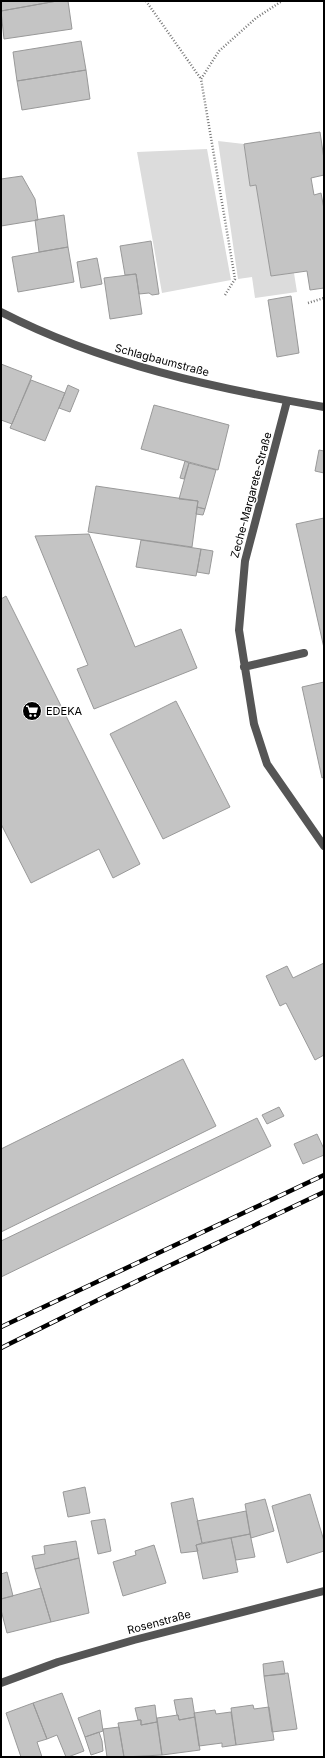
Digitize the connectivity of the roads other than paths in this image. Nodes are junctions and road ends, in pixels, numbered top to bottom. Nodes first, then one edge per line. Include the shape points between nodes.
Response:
1 (1, 312) edge
2 (287, 401) junction
3 (324, 407) edge
4 (304, 652) dead end
5 (244, 667) junction
6 (324, 846) edge
7 (324, 1591) edge
8 (1, 1683) edge

1 - 2 street, Schlagbaumstraße via 108,358 170,376
2 - 3 street, Schlagbaumstraße
2 - 5 street, Zeche-Margarete-Straße via 244,561 239,630
4 - 5 street
5 - 6 street, Zeche-Margarete-Straße via 254,724 267,764
7 - 8 street, Rosenstraße via 134,1640 58,1662

